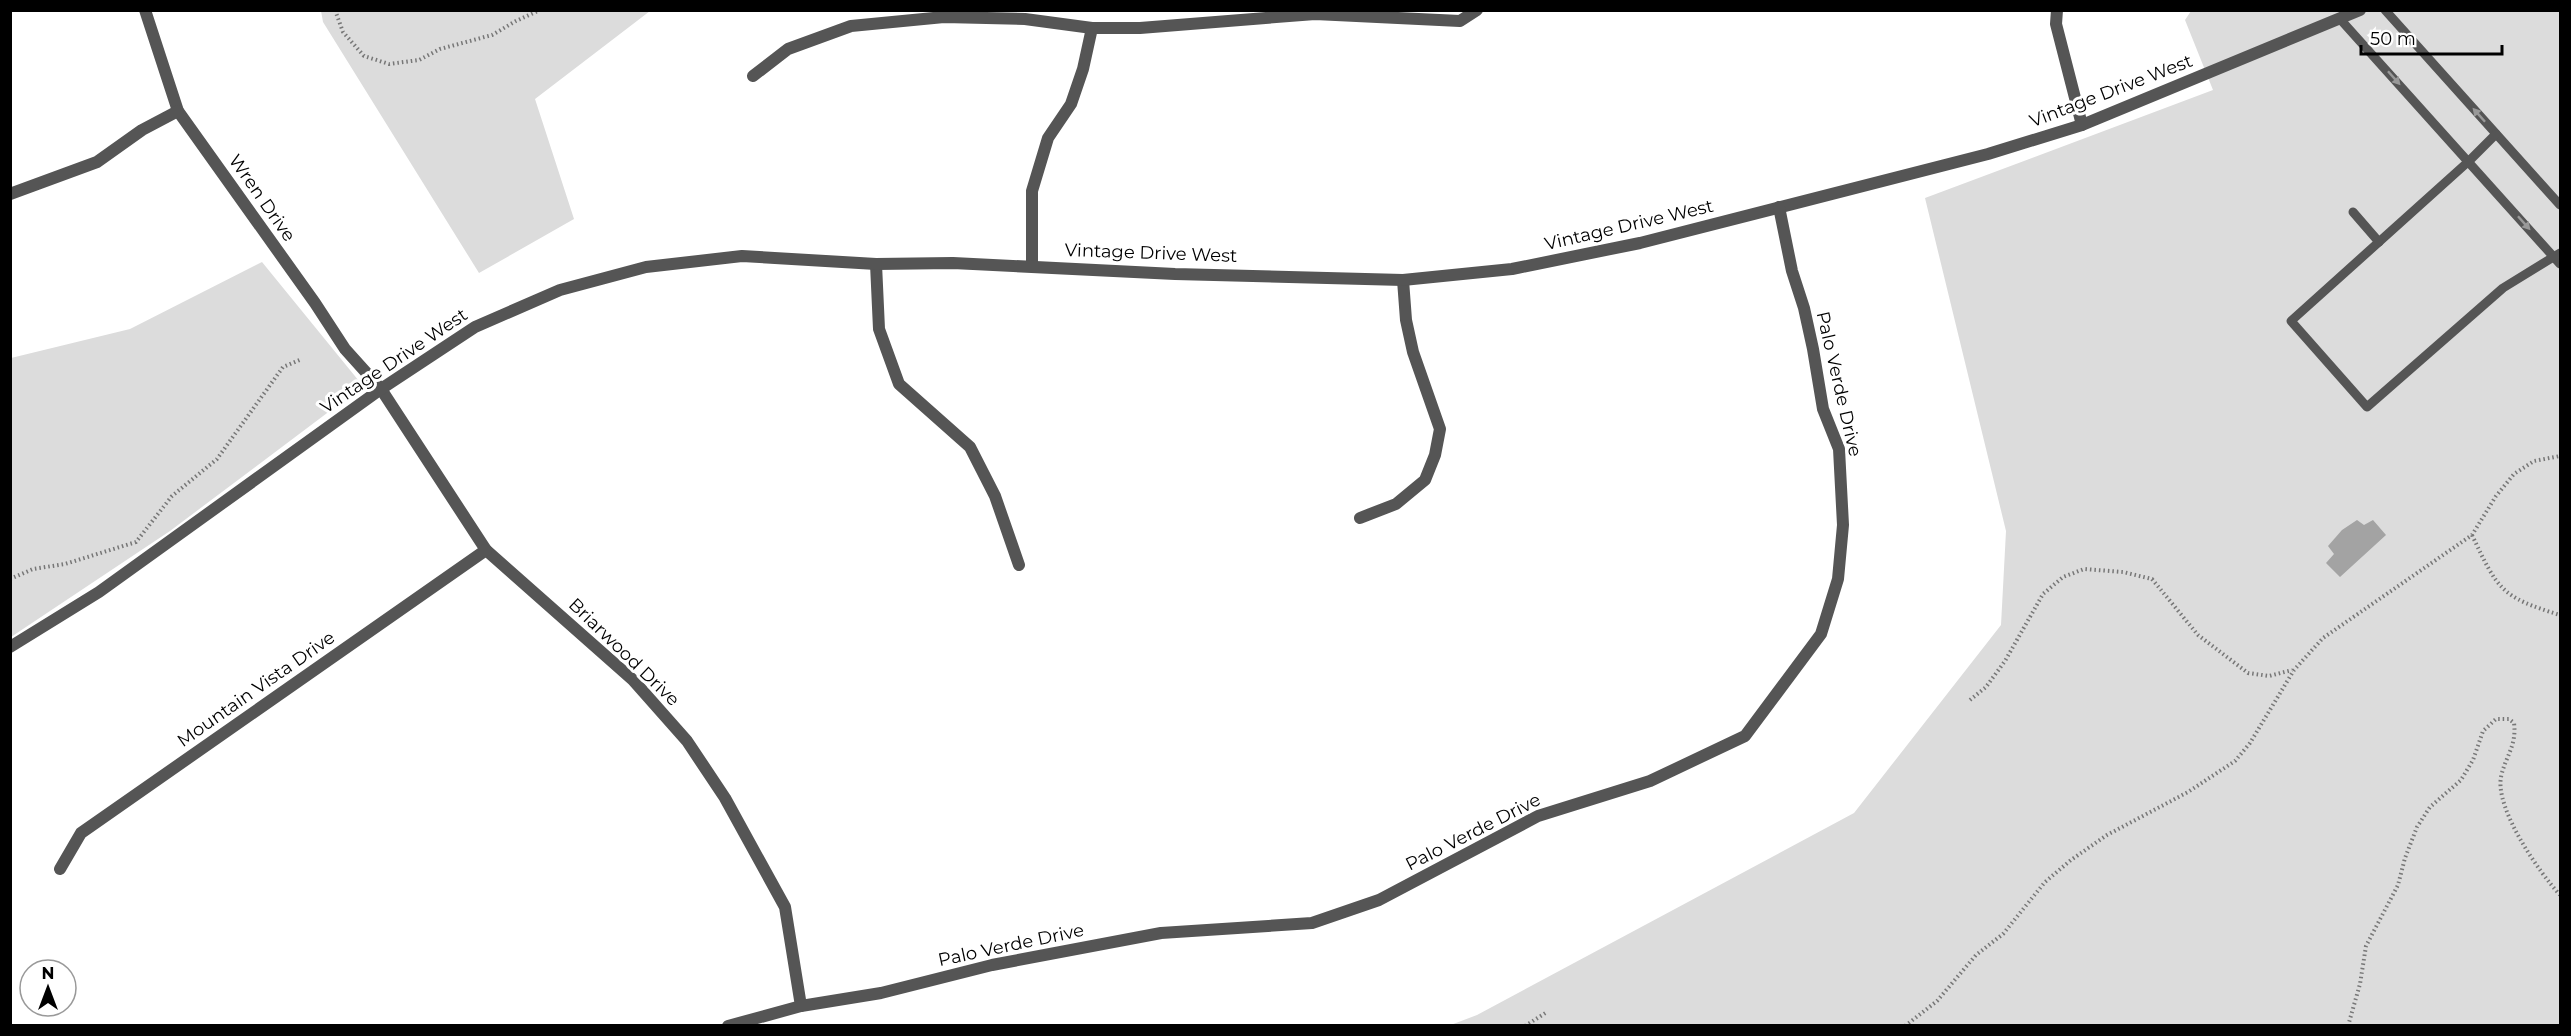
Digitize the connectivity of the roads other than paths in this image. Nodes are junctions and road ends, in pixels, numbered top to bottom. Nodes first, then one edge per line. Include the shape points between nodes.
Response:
1 (145, 10) edge
2 (1477, 10) edge
3 (2057, 10) edge
4 (2360, 10) edge
5 (2385, 10) edge
6 (2340, 20) junction
7 (1092, 28) junction
8 (753, 76) dead end
9 (178, 111) junction
10 (2082, 126) junction
11 (2496, 134) junction
12 (2469, 161) junction
13 (10, 194) edge
14 (2560, 205) edge
15 (1779, 207) junction
16 (2353, 212) dead end
17 (2379, 242) junction
18 (2559, 259) edge
19 (876, 264) junction
20 (1032, 266) junction
21 (1403, 279) junction
22 (381, 389) junction
23 (1360, 518) dead end
24 (486, 550) junction
25 (1018, 565) dead end
26 (10, 647) edge
27 (60, 869) dead end
28 (801, 1006) junction
29 (728, 1026) edge

1 - 9 street, Wren Drive
2 - 7 street via 1460,21 1315,14 1140,28
3 - 10 street via 2056,24
4 - 6 street, Vintage Drive West
11 -> 5 lane
6 - 10 street, Vintage Drive West
6 -> 12 lane
7 - 8 street via 1024,18 944,17 851,26 788,49
7 - 20 street via 1071,104 1048,138 1032,191
9 - 13 street via 142,130 97,162
9 - 22 street, Wren Drive via 345,349
10 - 15 street, Vintage Drive West
11 - 12 lane
11 - 14 lane
12 - 17 lane
12 -> 18 lane
15 - 21 street, Vintage Drive West via 1640,243 1512,269
15 - 28 street, Palo Verde Drive via 1823,409 1839,449 1843,525 1838,579 1821,634 1745,736 1650,781 1538,816 1379,900 1312,923 1161,933 992,965 881,993
16 - 17 lane
17 - 18 lane via 2291,321 2367,407 2503,288
19 - 20 street, Vintage Drive West
19 - 22 street, Vintage Drive West via 742,256 646,267 560,290 475,327
19 - 25 street via 879,329 899,384 970,447 995,496
20 - 21 street, Vintage Drive West
21 - 23 street via 1413,352 1440,429 1425,480 1396,504
22 - 24 street, Briarwood Drive
22 - 26 street, Vintage Drive West via 99,592
24 - 27 street, Mountain Vista Drive via 81,833
24 - 28 street, Briarwood Drive via 633,680 687,741 725,798 785,907
28 - 29 street, Palo Verde Drive

